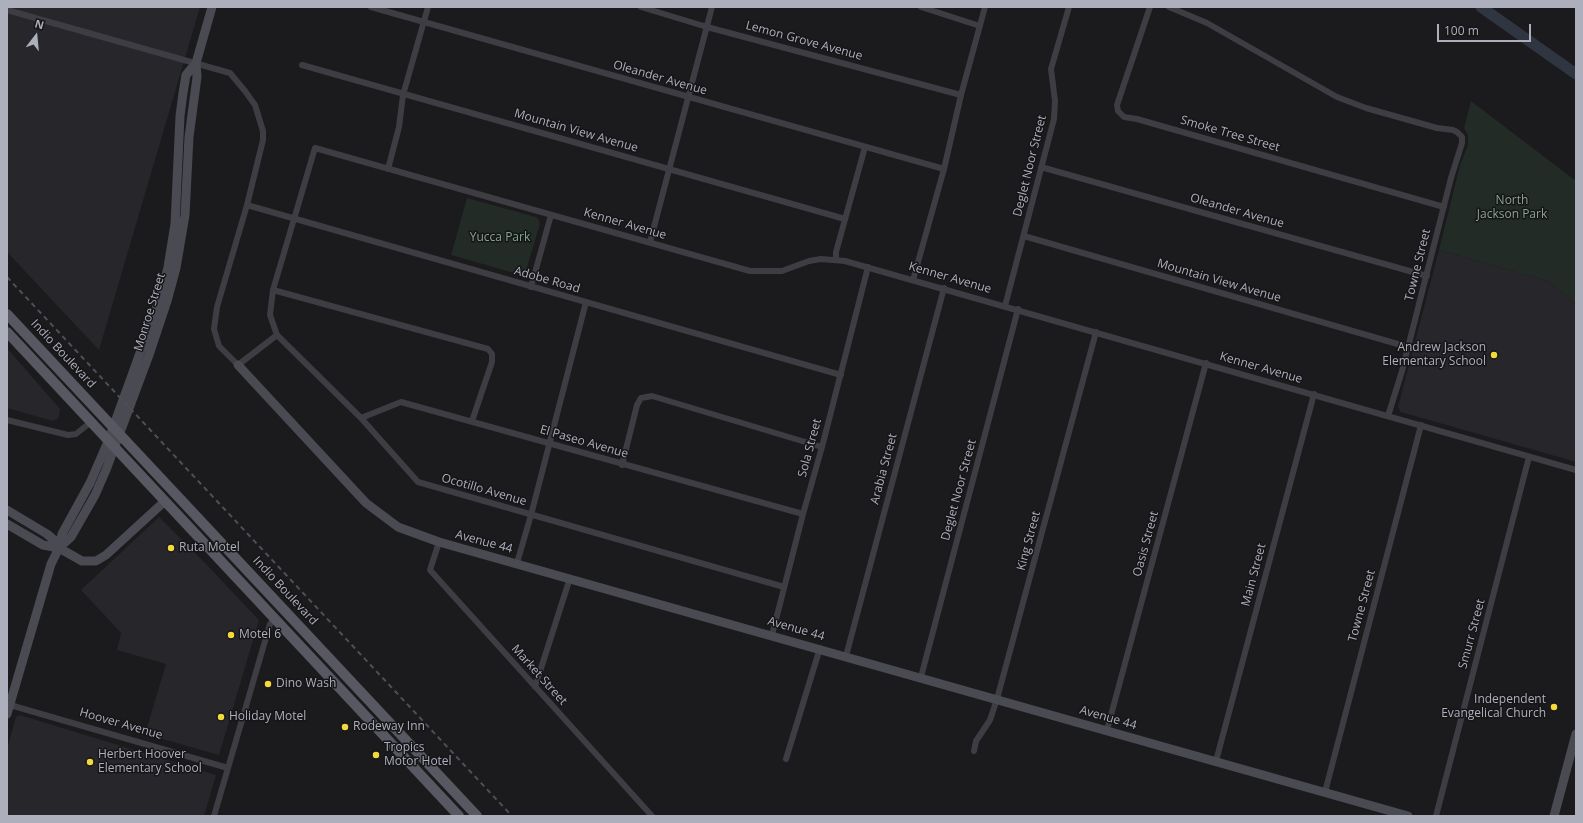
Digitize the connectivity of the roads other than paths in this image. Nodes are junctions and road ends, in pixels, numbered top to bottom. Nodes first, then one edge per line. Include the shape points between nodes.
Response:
1 (212, 7) edge
2 (371, 7) edge
3 (428, 7) edge
4 (641, 7) edge
5 (712, 7) edge
6 (921, 7) edge
7 (985, 7) edge
8 (1069, 7) edge
9 (1150, 7) edge
10 (1169, 7) edge
11 (7, 10) edge
12 (423, 22) junction
13 (980, 26) junction
14 (707, 27) junction
15 (196, 63) junction
16 (302, 65) dead end
17 (403, 94) junction
18 (961, 95) junction
19 (688, 97) junction
20 (865, 147) junction
21 (315, 148) joint
22 (1041, 167) junction
23 (388, 169) junction
24 (669, 169) junction
25 (944, 169) junction
26 (247, 205) junction
27 (1444, 207) junction
28 (551, 215) junction
29 (295, 219) junction
30 (845, 219) junction
31 (1024, 236) junction
32 (650, 242) junction
33 (836, 259) junction
34 (868, 267) junction
35 (1427, 276) junction
36 (913, 280) junction
37 (531, 287) junction
38 (944, 288) junction
39 (273, 290) junction
40 (586, 302) junction
41 (1005, 306) junction
42 (1018, 309) junction
43 (7, 314) edge
44 (7, 332) edge
45 (1096, 332) junction
46 (277, 335) junction
47 (1408, 347) junction
48 (1206, 364) junction
49 (238, 365) junction
50 (841, 375) junction
51 (1314, 394) junction
52 (1388, 416) junction
53 (361, 418) junction
54 (7, 420) edge
55 (91, 422) junction
56 (472, 422) junction
57 (1421, 425) junction
58 (550, 444) junction
59 (822, 447) junction
60 (121, 454) junction
61 (1529, 457) junction
62 (622, 465) junction
63 (1576, 470) edge
64 (162, 479) junction
65 (165, 501) junction
66 (7, 510) edge
67 (802, 514) junction
68 (531, 515) junction
69 (7, 524) edge
70 (220, 541) junction
71 (439, 542) junction
72 (59, 548) junction
73 (517, 563) junction
74 (570, 578) junction
75 (784, 587) junction
76 (271, 595) junction
77 (275, 620) junction
78 (772, 635) junction
79 (820, 648) junction
80 (328, 656) junction
81 (846, 656) junction
82 (921, 677) junction
83 (535, 687) junction
84 (998, 699) junction
85 (8, 708) edge
86 (1107, 730) junction
87 (1576, 734) edge
88 (974, 751) dead end
89 (786, 759) dead end
90 (1216, 761) junction
91 (228, 768) junction
92 (1325, 792) junction
93 (214, 816) edge
94 (459, 816) edge
95 (477, 816) edge
96 (652, 816) edge
97 (1408, 816) edge
98 (1436, 816) edge
99 (1554, 816) edge

1 - 15 street, Monroe Street
2 - 12 street, Oleander Avenue
3 - 12 street
4 - 14 street, Lemon Grove Avenue
5 - 14 street
6 - 13 street
7 - 13 street
8 - 22 street, Deglet Noor Street via 1050,69 1054,119
9 - 27 street, Smoke Tree Street via 1117,104 1118,111 1124,117
10 - 27 street, Towne Street via 1206,23 1337,97 1366,108 1457,132 1463,140
11 - 15 street
12 - 17 street
12 - 19 street, Oleander Avenue
13 - 18 street
14 - 18 street, Lemon Grove Avenue
14 - 19 street
15 - 26 street via 230,73 255,105 263,140
15 - 72 street, Monroe Street via 185,215 168,301 145,353 102,468 95,495 72,537
16 - 17 street, Mountain View Avenue
17 - 23 street via 399,127
17 - 24 street, Mountain View Avenue
18 - 25 street
19 - 20 street, Oleander Avenue
19 - 24 street
20 - 25 street, Oleander Avenue
20 - 30 street
21 - 23 street, Kenner Avenue
21 - 29 street, Ocotillo Avenue
22 - 31 street, Deglet Noor Street
22 - 35 street, Oleander Avenue
23 - 28 street, Kenner Avenue
24 - 30 street, Mountain View Avenue
24 - 32 street
25 - 36 street
26 - 29 street, Adobe Road
26 - 49 street via 217,307 214,329 219,346
27 - 35 street, Towne Street
28 - 32 street, Kenner Avenue
28 - 37 street
29 - 37 street, Adobe Road
29 - 39 street, Ocotillo Avenue
30 - 33 street
31 - 41 street, Deglet Noor Street
31 - 47 street, Mountain View Avenue
32 - 33 street, Kenner Avenue via 750,271 782,271 809,261
33 - 34 street, Kenner Avenue
34 - 36 street, Kenner Avenue
34 - 50 street, Sola Street
35 - 47 street, Towne Street
36 - 38 street, Kenner Avenue
37 - 40 street, Adobe Road
38 - 41 street, Kenner Avenue
38 - 81 street, Arabia Street
39 - 46 street, Ocotillo Avenue via 270,315
39 - 56 street via 488,349 492,354 492,362
40 - 50 street, Adobe Road
40 - 58 street
41 - 42 street, Kenner Avenue
42 - 45 street, Kenner Avenue
42 - 82 street, Deglet Noor Street
43 - 64 main road, Indio Boulevard
44 - 55 main road
45 - 48 street, Kenner Avenue
45 - 84 street, King Street
46 - 49 street
46 - 53 street, Ocotillo Avenue
47 - 52 street, Towne Street
48 - 51 street, Kenner Avenue
48 - 86 street, Oasis Street
49 - 71 street, Avenue 44 via 366,503 398,527
50 - 59 street, Sola Street
51 - 52 street, Kenner Avenue
51 - 90 street, Main Street
52 - 57 street, Kenner Avenue
53 - 56 street, El Paseo Avenue via 401,402
53 - 68 street, Ocotillo Avenue via 418,482
54 - 55 street via 68,435 76,434
55 - 60 main road
56 - 58 street, El Paseo Avenue
57 - 61 street, Kenner Avenue
57 - 92 street, Towne Street
58 - 62 street, El Paseo Avenue
58 - 68 street
59 - 62 street via 652,396 641,398 637,405
59 - 67 street, Sola Street
60 - 64 main road via 137,463 157,485 161,484
60 - 65 main road
61 - 63 street, Kenner Avenue
61 - 98 street, Smurr Street
62 - 67 street, El Paseo Avenue
64 - 65 main road
64 - 70 main road, Indio Boulevard
65 - 70 main road via 176,502 205,532
65 - 72 street via 106,555 96,561 82,561
65 - 77 main road
66 - 72 street via 49,535
67 - 75 street, Sola Street
68 - 73 street
68 - 75 street, Ocotillo Avenue
69 - 72 street via 42,545
70 - 76 main road, Indio Boulevard
71 - 73 street, Avenue 44
71 - 83 street, Market Street via 430,570
72 - 85 street, Monroe Street
73 - 74 street, Avenue 44
74 - 78 street, Avenue 44
74 - 83 street
75 - 78 street, Sola Street
76 - 77 main road via 275,607
76 - 80 main road, Indio Boulevard
77 - 80 main road via 289,622 311,646
77 - 91 street via 270,624
77 - 94 main road
78 - 79 street, Avenue 44
79 - 81 street, Avenue 44
79 - 89 street
80 - 95 main road, Indio Boulevard
81 - 82 street, Avenue 44
82 - 84 street, Avenue 44
83 - 96 street, Market Street
84 - 86 street, Avenue 44
84 - 88 street, King Street via 990,720 976,741
85 - 91 street, Hoover Avenue
86 - 90 street, Avenue 44
87 - 99 street
90 - 92 street, Avenue 44
91 - 93 street
92 - 97 street, Avenue 44

